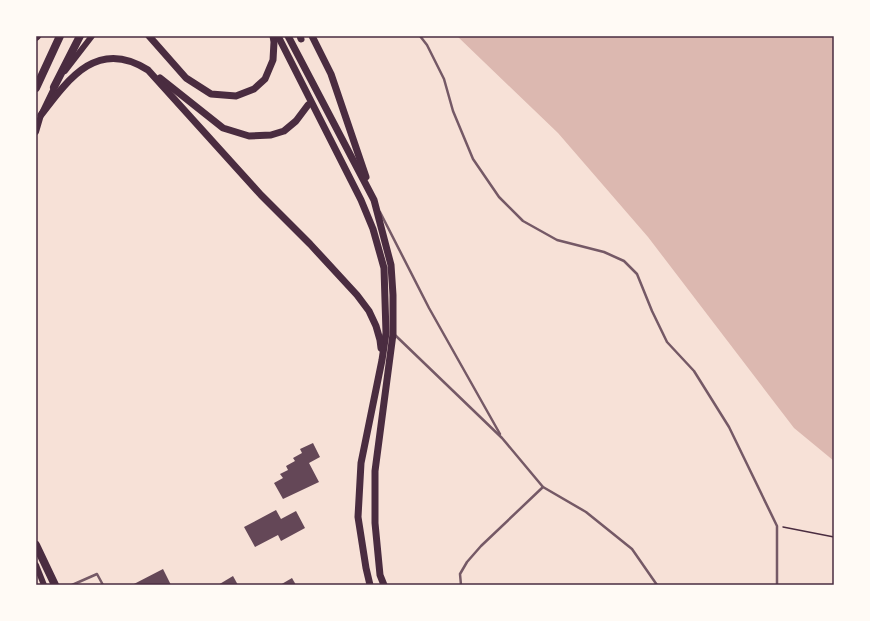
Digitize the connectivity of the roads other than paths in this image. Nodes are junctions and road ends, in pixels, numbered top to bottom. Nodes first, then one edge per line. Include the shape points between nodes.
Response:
1 (60, 36) edge
2 (80, 36) edge
3 (92, 36) edge
4 (149, 36) edge
5 (273, 36) edge
6 (278, 36) edge
7 (288, 36) edge
8 (312, 36) edge
9 (420, 36) edge
10 (148, 70) junction
11 (54, 87) junction
12 (36, 88) edge
13 (308, 105) dead end
14 (41, 115) junction
15 (36, 132) edge
16 (374, 200) junction
17 (393, 334) junction
18 (382, 360) junction
19 (502, 438) junction
20 (543, 487) junction
21 (36, 544) edge
22 (36, 565) edge
23 (44, 585) edge
24 (55, 585) edge
25 (72, 585) edge
26 (103, 585) edge
27 (370, 585) edge
28 (384, 585) edge
29 (460, 585) edge
30 (657, 585) edge
31 (777, 585) edge

1 - 12 highway
2 - 11 highway
3 - 11 main road
4 - 5 main road via 186,78 211,94 236,96 254,89 265,79 273,60
6 - 18 main road via 361,200 372,229 384,268 386,333
7 - 16 main road
8 - 16 main road via 331,74
9 - 31 lane via 444,80 453,111 473,159 499,196 530,225 557,240 604,252 624,261 638,274 652,311 668,342 694,370 729,428 777,526
10 - 13 main road via 224,128 249,136 271,135 284,131 296,121
10 - 14 main road via 136,62 104,58 90,64 64,86
10 - 18 main road via 357,295 376,326
11 - 14 main road
14 - 15 main road
16 - 17 main road via 391,265
16 - 19 lane via 429,308
17 - 19 lane
17 - 28 main road via 375,471 375,523 380,575
18 - 27 main road via 361,462 358,509
19 - 20 lane
20 - 29 lane via 467,562 460,574
20 - 30 lane via 586,512 632,549
21 - 24 highway
22 - 23 main road
25 - 26 lane via 97,574

